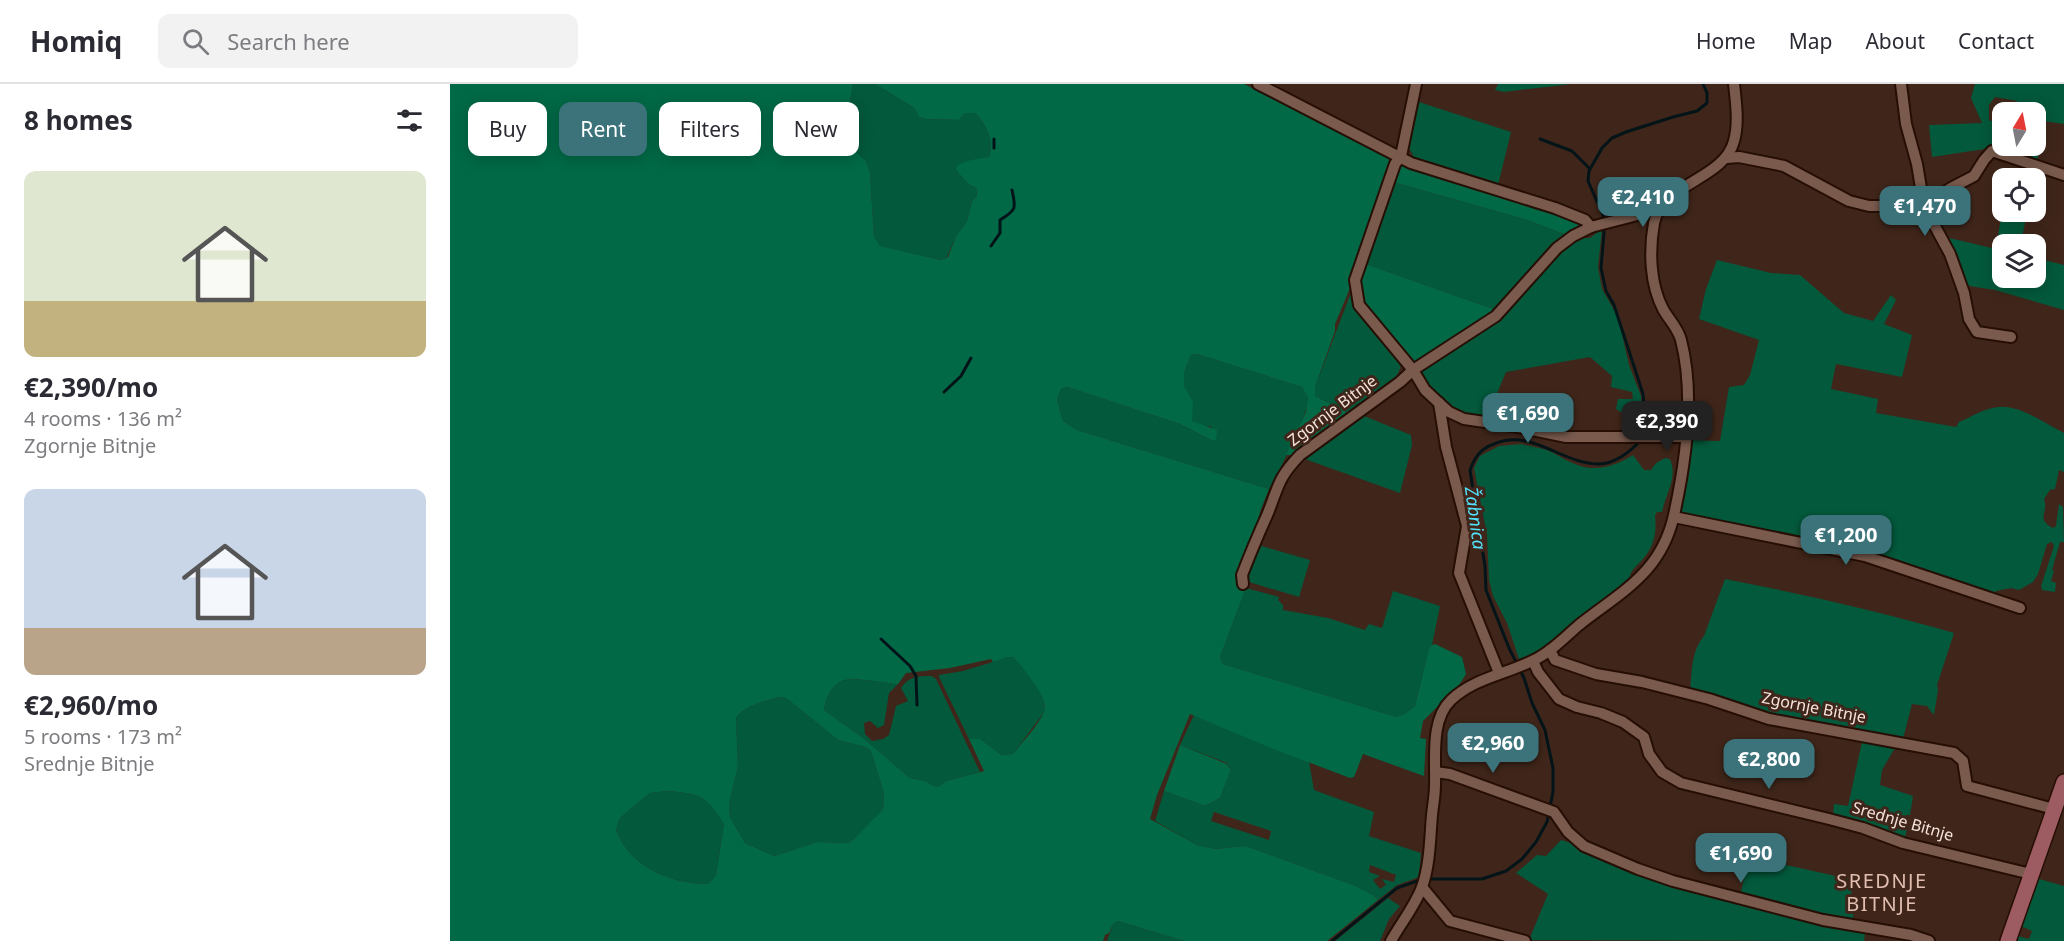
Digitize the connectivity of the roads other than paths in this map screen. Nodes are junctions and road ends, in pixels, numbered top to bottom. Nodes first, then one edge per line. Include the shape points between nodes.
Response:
1 (1258, 84) edge
2 (1416, 84) edge
3 (1734, 84) edge
4 (1901, 84) edge
5 (1401, 156) junction
6 (1727, 158) junction
7 (2064, 175) edge
8 (1663, 204) junction
9 (1924, 206) junction
10 (1595, 226) junction
11 (2011, 337) dead end
12 (1413, 370) junction
13 (1439, 403) junction
14 (1686, 437) junction
15 (1674, 517) junction
16 (1243, 584) dead end
17 (2020, 608) dead end
18 (1550, 650) junction
19 (1530, 662) junction
20 (1504, 672) junction
21 (1435, 772) junction
22 (2064, 782) edge
23 (2054, 809) junction
24 (2030, 879) junction
25 (1422, 887) junction
26 (1391, 941) edge
27 (1525, 941) edge
28 (1929, 941) edge
29 (2008, 941) edge

1 - 5 street
2 - 5 street
3 - 6 street via 1736,131
4 - 9 street
5 - 10 street via 1411,163 1585,219
5 - 12 street via 1355,280 1359,305
6 - 8 street, Zgornje Bitnje
6 - 9 street via 1784,166 1850,201 1869,206
7 - 9 street via 1992,151 1974,176
8 - 10 street, Zgornje Bitnje
8 - 14 street via 1655,221 1652,273 1659,300 1678,330 1683,352 1688,404
9 - 11 street via 1950,254 1969,319 1977,332
10 - 12 street, Zgornje Bitnje via 1557,248 1496,316
12 - 13 street
12 - 16 street, Zgornje Bitnje via 1288,468 1278,482 1242,575
13 - 14 street via 1464,419 1566,437
13 - 20 street via 1467,526 1459,573
14 - 15 street
15 - 17 street via 1865,556
15 - 18 street via 1663,549 1642,577
18 - 19 street
18 - 23 street, Zgornje Bitnje via 1556,660 1596,674 1700,697 1769,719 1954,753 1963,761 1967,786
19 - 20 street
19 - 24 street, Srednje Bitnje via 1559,699 1623,722 1644,736 1649,754 1662,772 1681,783 1863,828
20 - 21 street via 1468,687 1445,708 1440,716
21 - 25 street
21 - 28 street via 1549,810 1584,846 1638,869 1822,920
22 - 23 main road
23 - 24 main road
24 - 29 main road
25 - 26 street
25 - 27 street via 1450,921

